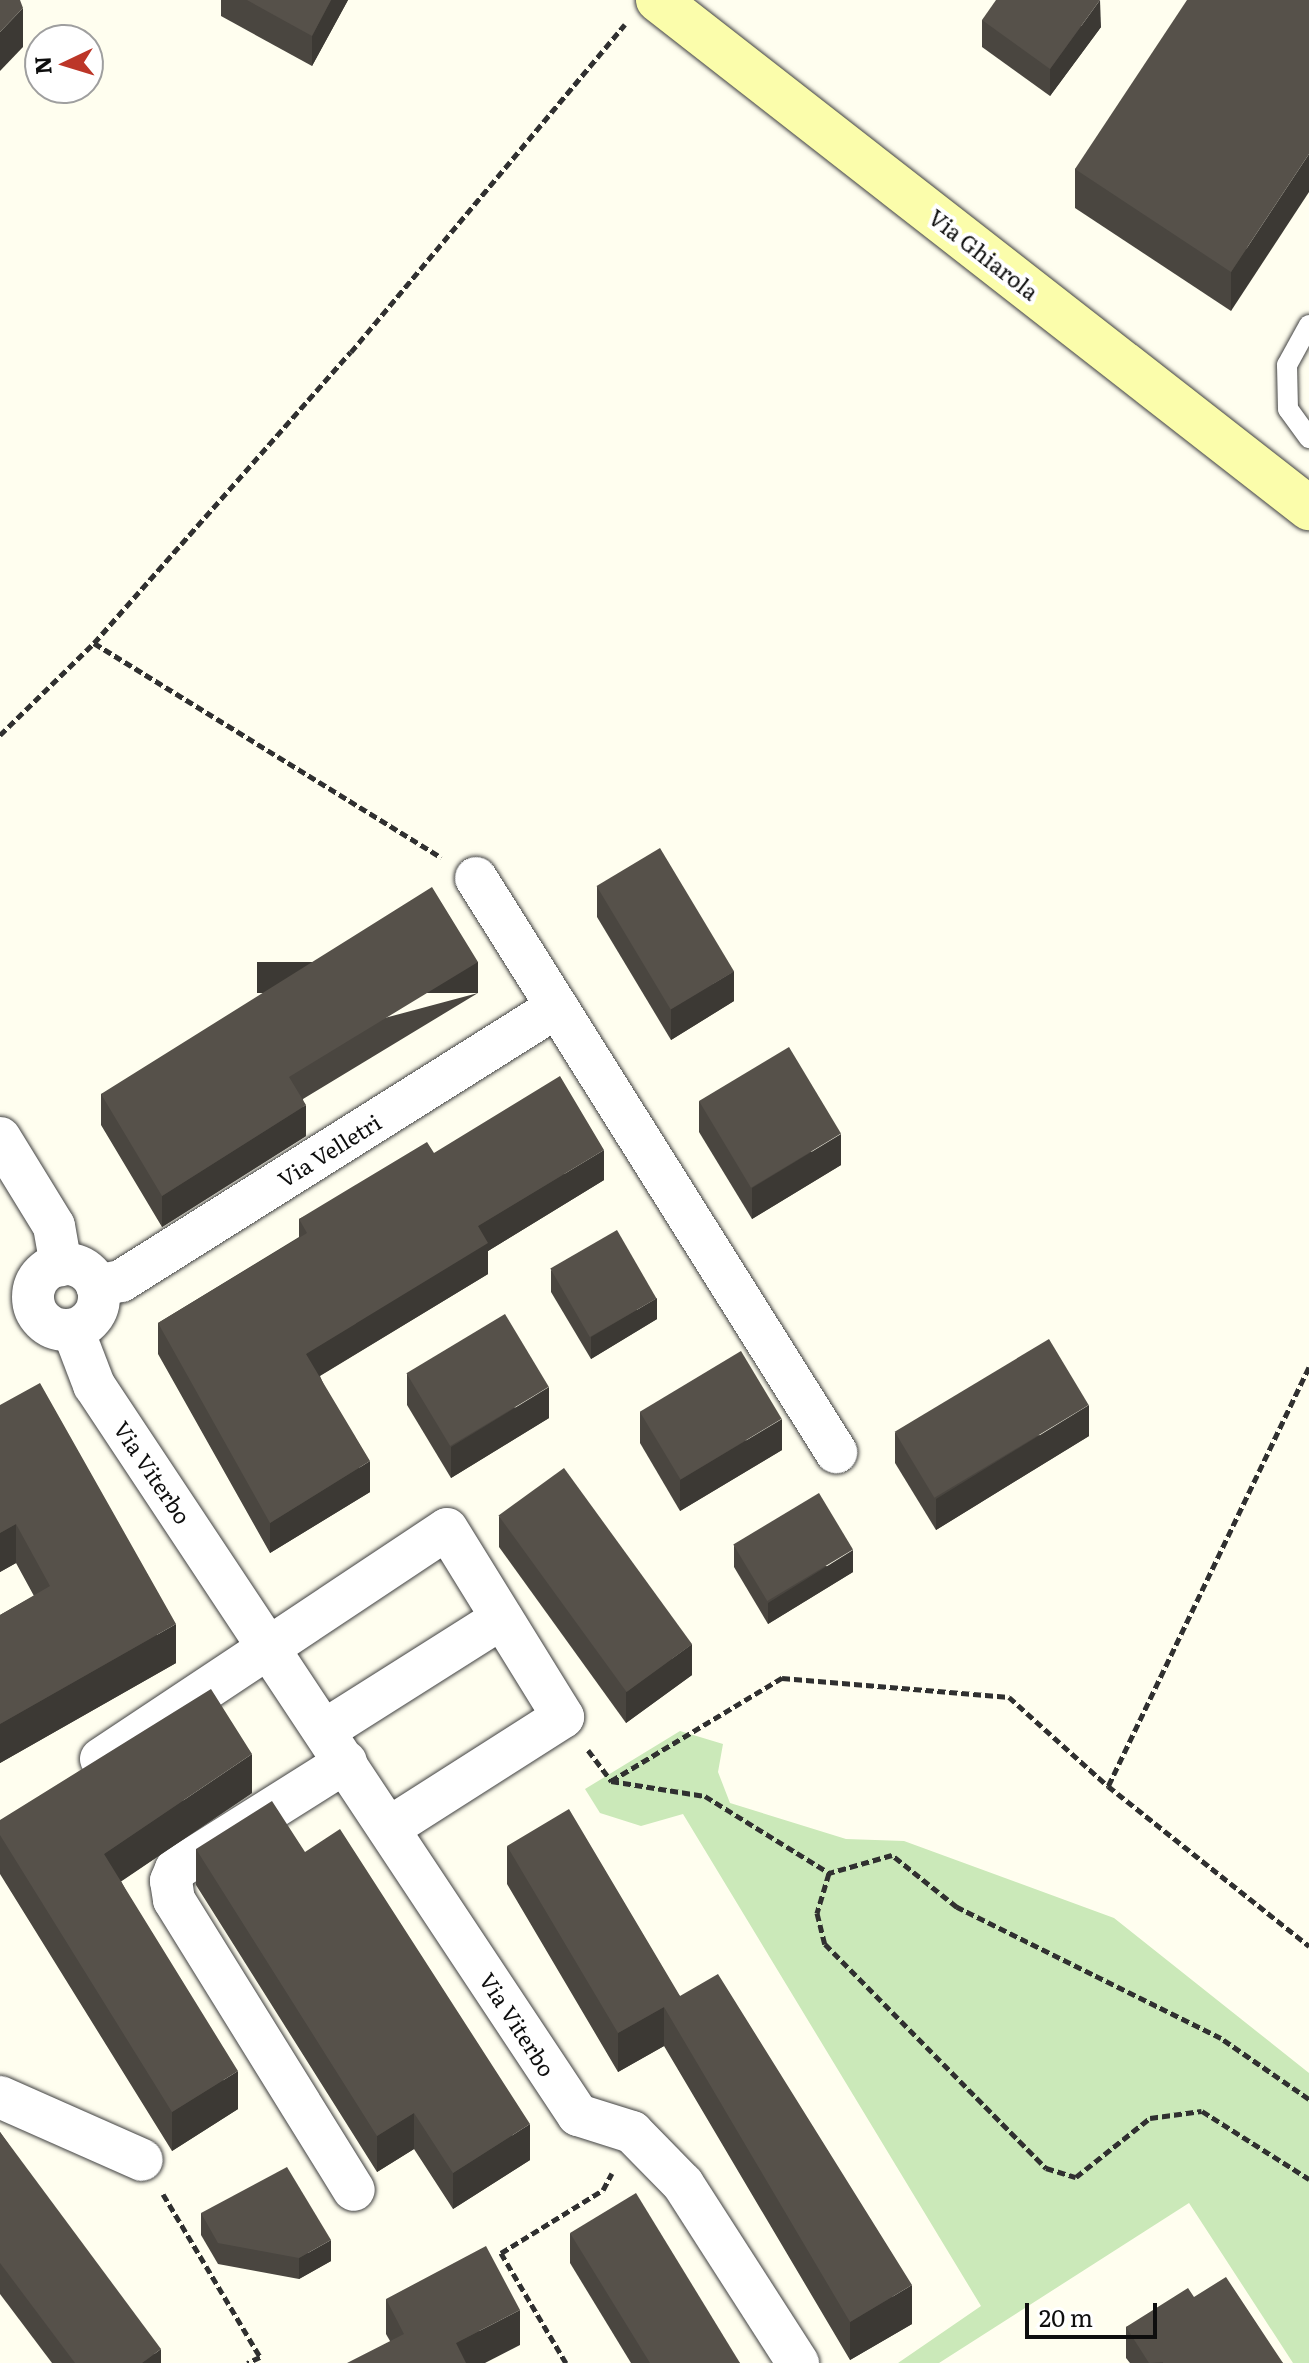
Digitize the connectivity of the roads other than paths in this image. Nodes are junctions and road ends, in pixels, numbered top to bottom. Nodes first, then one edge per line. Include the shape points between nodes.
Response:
1 (646, 6) edge
2 (1309, 325) edge
3 (1309, 438) edge
4 (1309, 508) edge
5 (476, 878) road end
6 (557, 1007) junction
7 (0, 1138) edge
8 (61, 1265) junction
9 (97, 1286) junction
10 (17, 1296) edge
11 (73, 1330) junction
12 (836, 1452) dead end
13 (502, 1618) junction
14 (271, 1648) junction
15 (336, 1746) junction
16 (64, 1783) edge
17 (389, 1828) junction
18 (0, 2097) edge
19 (142, 2160) road end
20 (354, 2190) dead end
21 (798, 2363) edge

1 - 4 street, Via Ghiarola
2 - 3 lane via 1287,365 1288,409
5 - 6 street
6 - 9 street, Via Velletri via 121,1281
6 - 12 street
7 - 8 street via 54,1226
8 - 9 street via 84,1269
8 - 10 street
9 - 11 street via 96,1313
10 - 11 street via 47,1324
11 - 14 street, Via Viterbo via 94,1385
13 - 14 street via 447,1529
13 - 15 street
13 - 17 street via 563,1717
14 - 15 street, Via Viterbo
14 - 16 street
15 - 17 street, Via Viterbo
15 - 20 street via 176,1869 171,1881 174,1900
17 - 21 street, Via Viterbo via 578,2115 632,2132 683,2184
18 - 19 street

